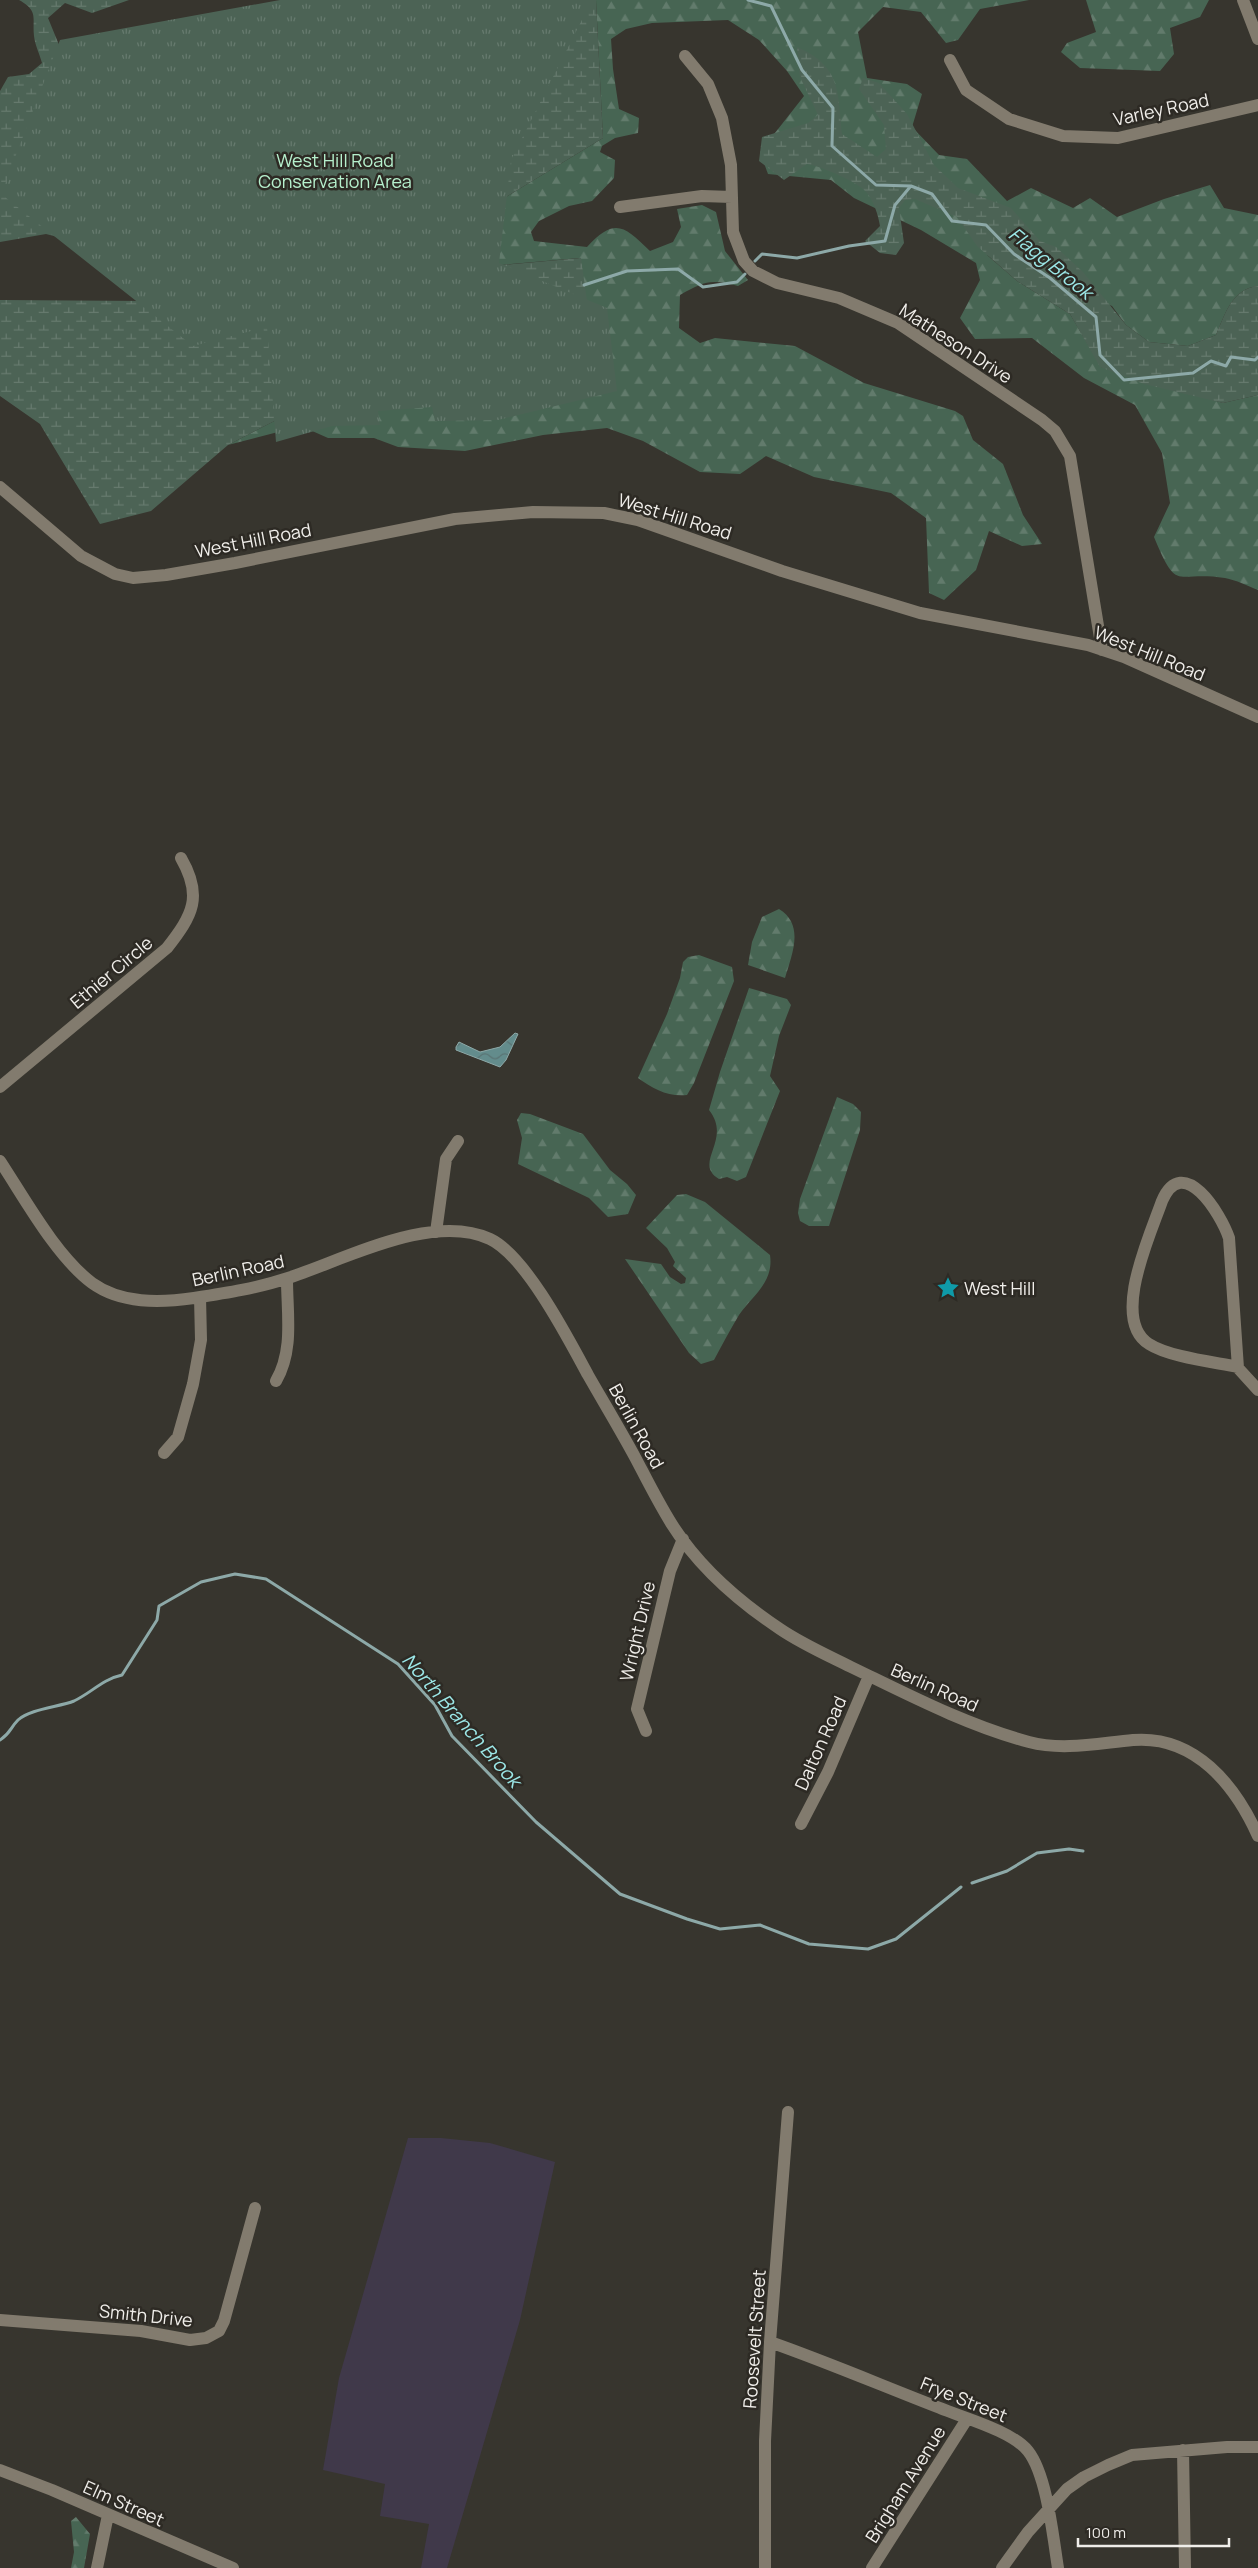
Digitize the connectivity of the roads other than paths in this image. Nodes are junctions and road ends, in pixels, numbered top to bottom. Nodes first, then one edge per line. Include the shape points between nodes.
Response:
1 (1243, 0) edge
2 (1258, 39) edge
3 (685, 56) dead end
4 (950, 60) dead end
5 (1258, 105) edge
6 (732, 197) junction
7 (620, 206) dead end
8 (0, 487) edge
9 (1102, 650) junction
10 (1258, 717) edge
11 (181, 858) dead end
12 (0, 1087) edge
13 (458, 1141) dead end
14 (0, 1162) edge
15 (436, 1232) junction
16 (287, 1279) junction
17 (200, 1297) junction
18 (1238, 1367) junction
19 (276, 1381) dead end
20 (1258, 1390) edge
21 (164, 1453) dead end
22 (683, 1539) junction
23 (869, 1676) junction
24 (646, 1731) dead end
25 (801, 1824) dead end
26 (1258, 1836) edge
27 (788, 2112) dead end
28 (255, 2208) dead end
29 (0, 2320) edge
30 (770, 2342) junction
31 (967, 2419) junction
32 (1258, 2447) edge
33 (1183, 2450) junction
34 (0, 2470) edge
35 (1048, 2509) junction
36 (108, 2515) junction
37 (97, 2568) edge
38 (232, 2568) edge
39 (765, 2568) edge
40 (872, 2568) edge
41 (1002, 2568) edge
42 (1058, 2568) edge
43 (1185, 2568) edge

1 - 2 street
3 - 6 street, Matheson Drive via 708,84 722,118 731,165
4 - 5 street, Varley Road via 966,90 1010,119 1063,136 1118,138
6 - 7 street via 702,196
6 - 9 street, Matheson Drive via 733,232 744,261 753,271 777,283 839,298 898,323 1055,431 1070,456
8 - 9 street, West Hill Road via 81,556 115,574 133,578 235,563 455,519 533,512 604,513 638,520 782,571 920,613
9 - 10 street, West Hill Road
11 - 12 street, Ethier Circle via 193,882 192,902 181,929 167,948
13 - 15 street via 446,1159
14 - 17 street, Berlin Road via 47,1232 94,1285 140,1300
15 - 16 street, Berlin Road via 386,1244
15 - 22 street, Berlin Road via 460,1232 488,1238 509,1254 531,1280 564,1330 648,1483
16 - 17 street, Berlin Road
16 - 19 street via 288,1352
17 - 21 street via 201,1340 192,1384 178,1436
18 - 18 street via 1229,1238 1216,1210 1197,1188 1183,1183 1173,1186 1166,1191 1136,1278 1132,1303 1134,1323 1148,1344
18 - 20 street
22 - 23 street, Berlin Road via 706,1567 746,1605 798,1640
22 - 24 street, Wright Drive via 670,1571 637,1710
23 - 25 street, Dalton Road via 828,1772
23 - 26 street, Berlin Road via 962,1720 1032,1743 1054,1746 1145,1739 1168,1742 1192,1753 1220,1775 1246,1811
27 - 30 street, Roosevelt Street
28 - 29 street, Smith Drive via 224,2321 219,2331 206,2338 190,2340 141,2331
30 - 31 street, Frye Street
30 - 39 street, Roosevelt Street via 765,2441
31 - 35 street, Frye Street via 1009,2437 1026,2449 1034,2460
31 - 40 street, Brigham Avenue
32 - 33 street
33 - 35 street via 1132,2455 1108,2465 1067,2489
33 - 43 street
34 - 36 street, Elm Street
35 - 41 street
35 - 42 street, Frye Street
36 - 37 street
36 - 38 street, Elm Street

